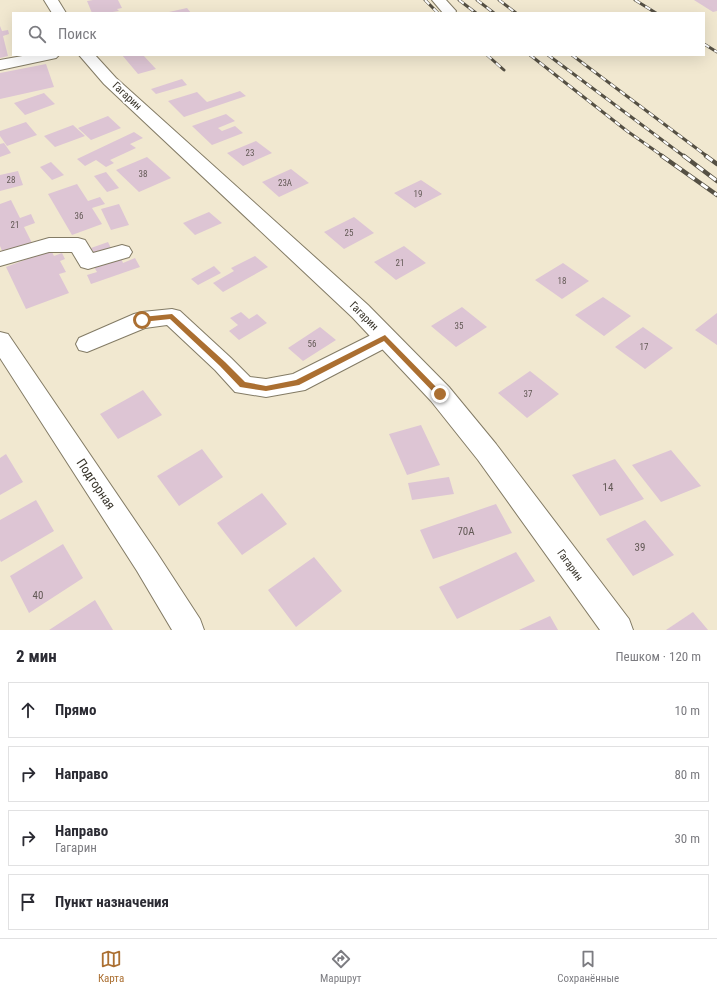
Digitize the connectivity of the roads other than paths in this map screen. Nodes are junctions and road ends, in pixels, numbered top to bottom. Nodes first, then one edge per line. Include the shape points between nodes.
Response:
1 (51, 0) edge
2 (439, 0) edge
3 (449, 11) dead end
4 (58, 12) edge
5 (46, 56) edge
6 (88, 56) edge
7 (0, 65) edge
8 (122, 252) dead end
9 (0, 259) edge
10 (385, 338) junction
11 (0, 340) edge
12 (87, 344) dead end
13 (189, 630) edge
14 (618, 630) edge

1 - 4 main road
2 - 3 main road
5 - 7 main road
6 - 10 main road, Гагарин via 110,81 360,311
8 - 9 main road via 88,262 78,245 49,245
10 - 12 main road via 297,383 266,388 243,385 172,317 142,320
10 - 14 main road, Гагарин via 440,394 487,452
11 - 13 main road, Подгорная

